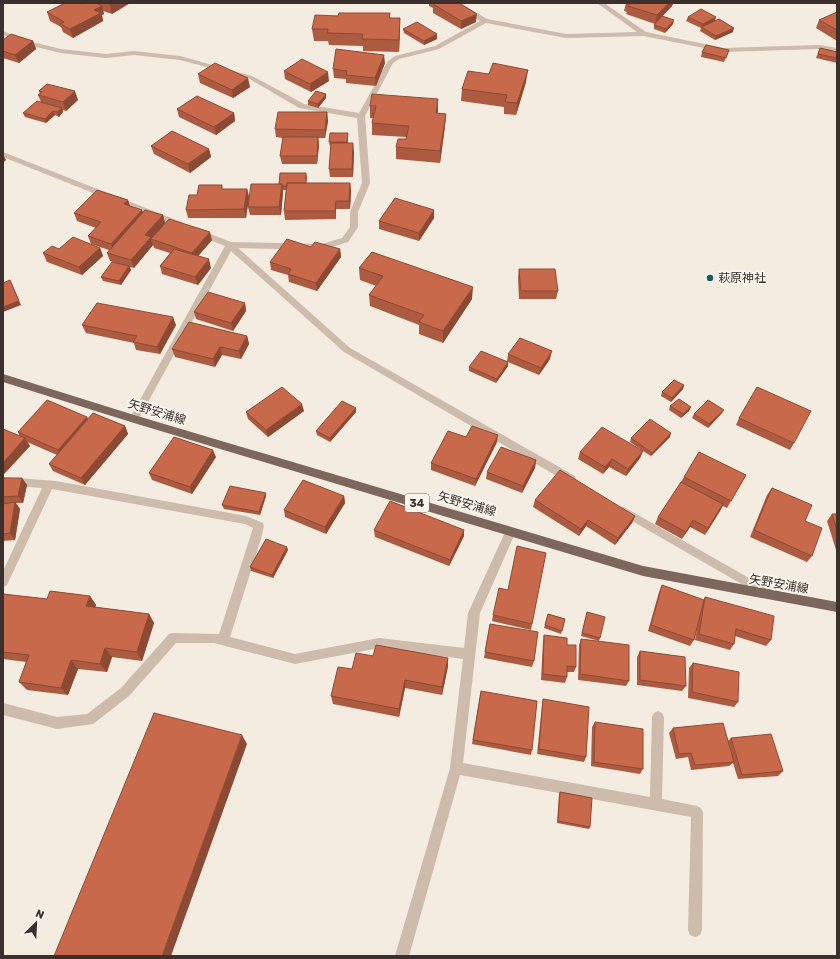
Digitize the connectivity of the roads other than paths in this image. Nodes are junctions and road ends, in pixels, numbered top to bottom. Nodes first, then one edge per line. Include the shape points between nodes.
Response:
1 (455, 3) edge
2 (600, 3) edge
3 (485, 21) junction
4 (3, 33) edge
5 (644, 34) junction
6 (837, 50) edge
7 (361, 116) junction
8 (3, 154) edge
9 (230, 245) junction
10 (3, 378) edge
11 (134, 419) junction
12 (3, 482) edge
13 (579, 484) edge
14 (49, 485) junction
15 (613, 504) edge
16 (511, 531) junction
17 (3, 582) edge
18 (770, 595) junction
19 (837, 607) edge
20 (223, 640) junction
21 (469, 654) junction
22 (3, 710) edge
23 (658, 717) dead end
24 (456, 768) junction
25 (656, 805) junction
26 (694, 930) dead end
27 (402, 956) edge

1 - 3 street
2 - 5 street
3 - 5 street via 566,36
3 - 7 street via 437,48 397,57 390,62
4 - 7 street via 30,44 61,51 106,56 134,53 180,58 250,77 302,106
5 - 6 street via 724,50 820,47
7 - 9 street via 366,183 354,212 354,227 345,240 322,247
8 - 9 street
9 - 11 street
9 - 13 street via 347,350
10 - 11 main road, 矢野安浦線 / 34
11 - 16 main road, 矢野安浦線 / 34
12 - 14 street
14 - 17 street
14 - 20 street via 246,520 259,526
15 - 18 street
16 - 18 main road, 矢野安浦線 / 34 via 643,571
16 - 21 street via 474,613
18 - 19 main road, 矢野安浦線 / 34
20 - 21 street via 295,659 379,643
20 - 22 street via 173,638 125,692 89,720 57,723
21 - 24 street
23 - 25 street
24 - 25 street
24 - 27 street
25 - 26 street via 697,812

